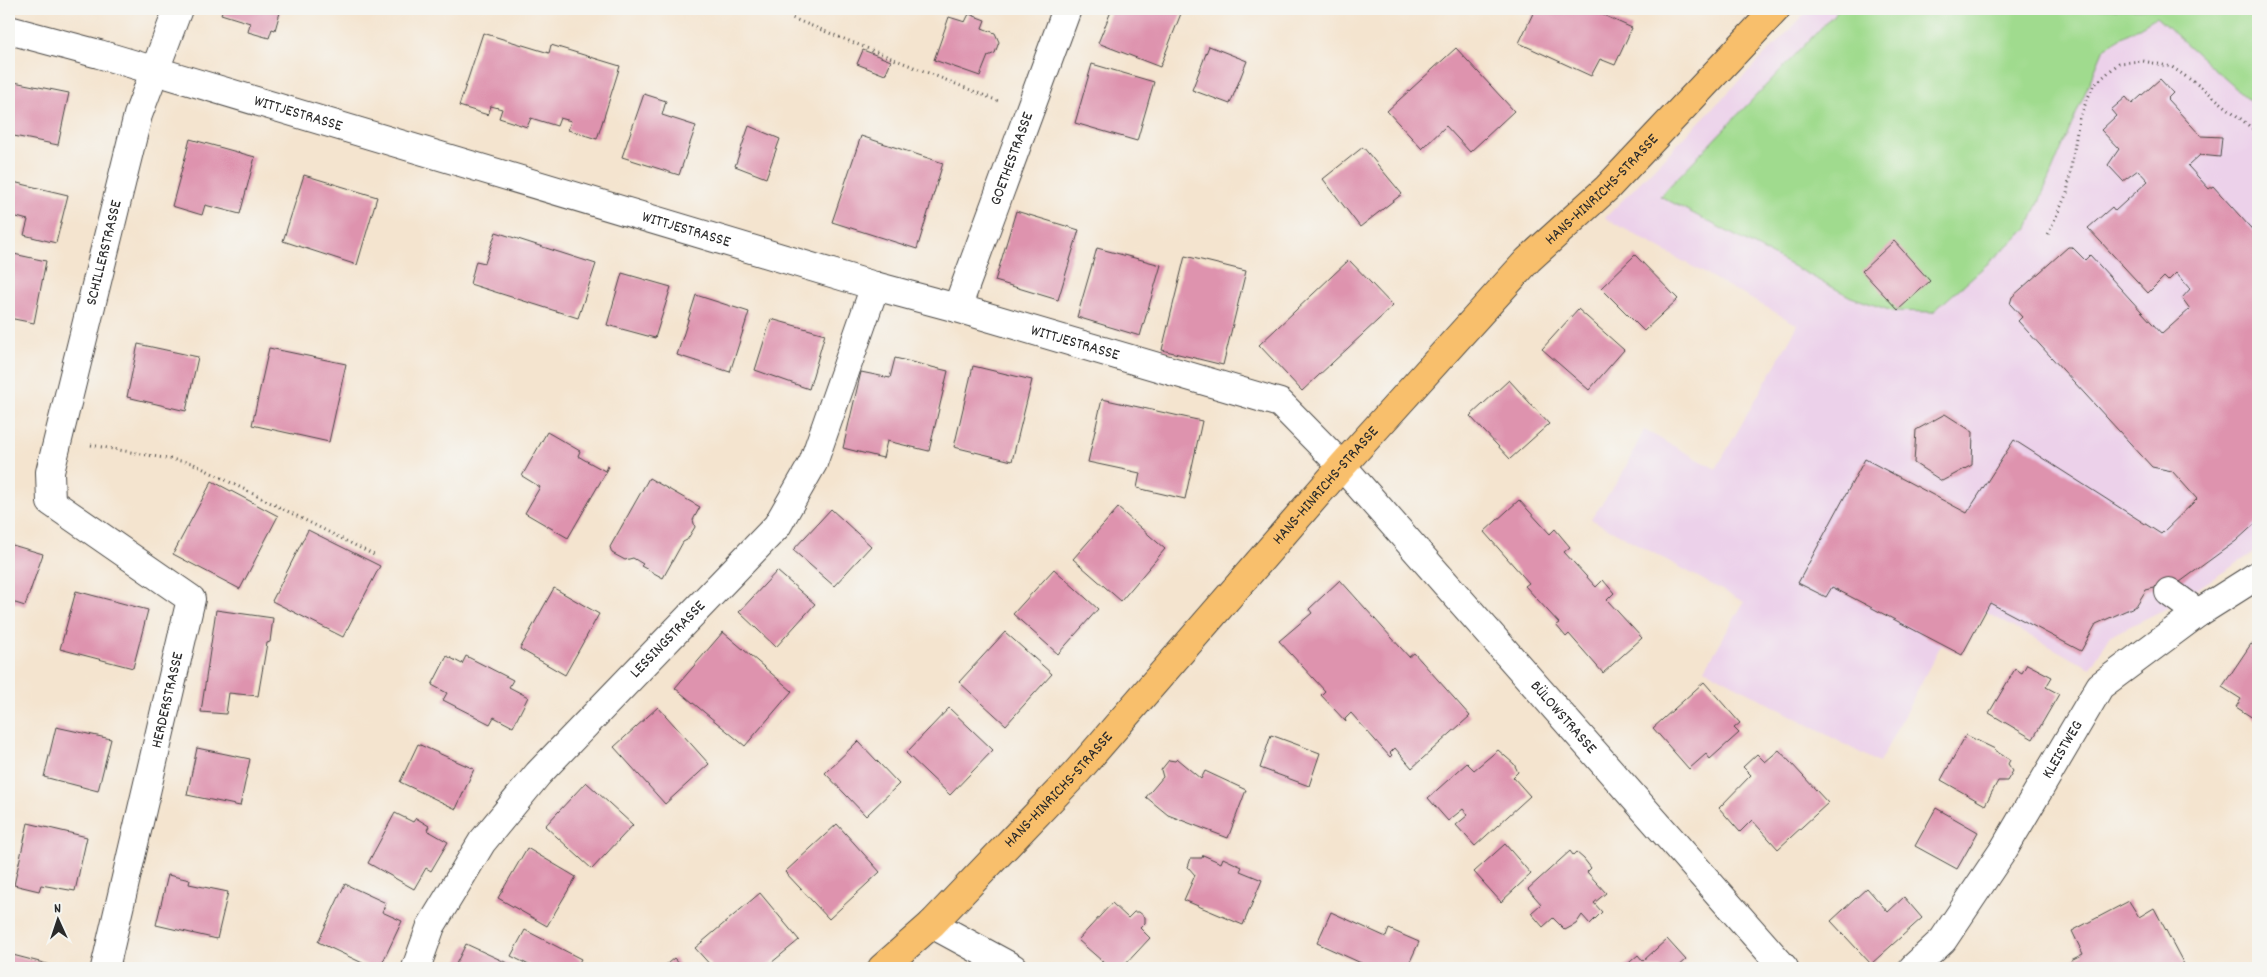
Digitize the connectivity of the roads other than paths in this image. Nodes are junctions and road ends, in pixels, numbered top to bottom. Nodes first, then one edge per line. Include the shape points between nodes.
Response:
1 (178, 9) edge
2 (1067, 9) edge
3 (1776, 9) edge
4 (9, 30) edge
5 (154, 71) junction
6 (875, 286) junction
7 (957, 308) junction
8 (1342, 466) junction
9 (50, 502) joint
10 (2258, 575) edge
11 (2169, 592) dead end
12 (2198, 613) junction
13 (932, 924) junction
14 (105, 968) edge
15 (416, 968) edge
16 (882, 968) edge
17 (1013, 968) edge
18 (1784, 968) edge
19 (1913, 968) edge

1 - 5 street, SCHILLERSTRASSE
2 - 7 street, GOETHESTRASSE
3 - 8 main road, HANS-HINRICHS-STRASSE via 1607,188 1528,260
4 - 5 street, WITTJESTRASSE
5 - 6 street, WITTJESTRASSE
5 - 9 street, SCHILLERSTRASSE via 138,115 50,472
6 - 7 street, WITTJESTRASSE
6 - 15 street, LESSINGSTRASSE via 813,463 777,526 538,774 482,842 431,926
7 - 8 street, WITTJESTRASSE via 1280,403
8 - 13 main road, HANS-HINRICHS-STRASSE via 1076,773
8 - 18 street, BÜLOWSTRASSE
9 - 14 street, HERDERSTRASSE via 191,599
10 - 12 street, KLEISTWEG
11 - 12 street
12 - 19 street, KLEISTWEG via 2100,686 2004,849 1944,940
13 - 16 main road, HANS-HINRICHS-STRASSE
13 - 17 street

